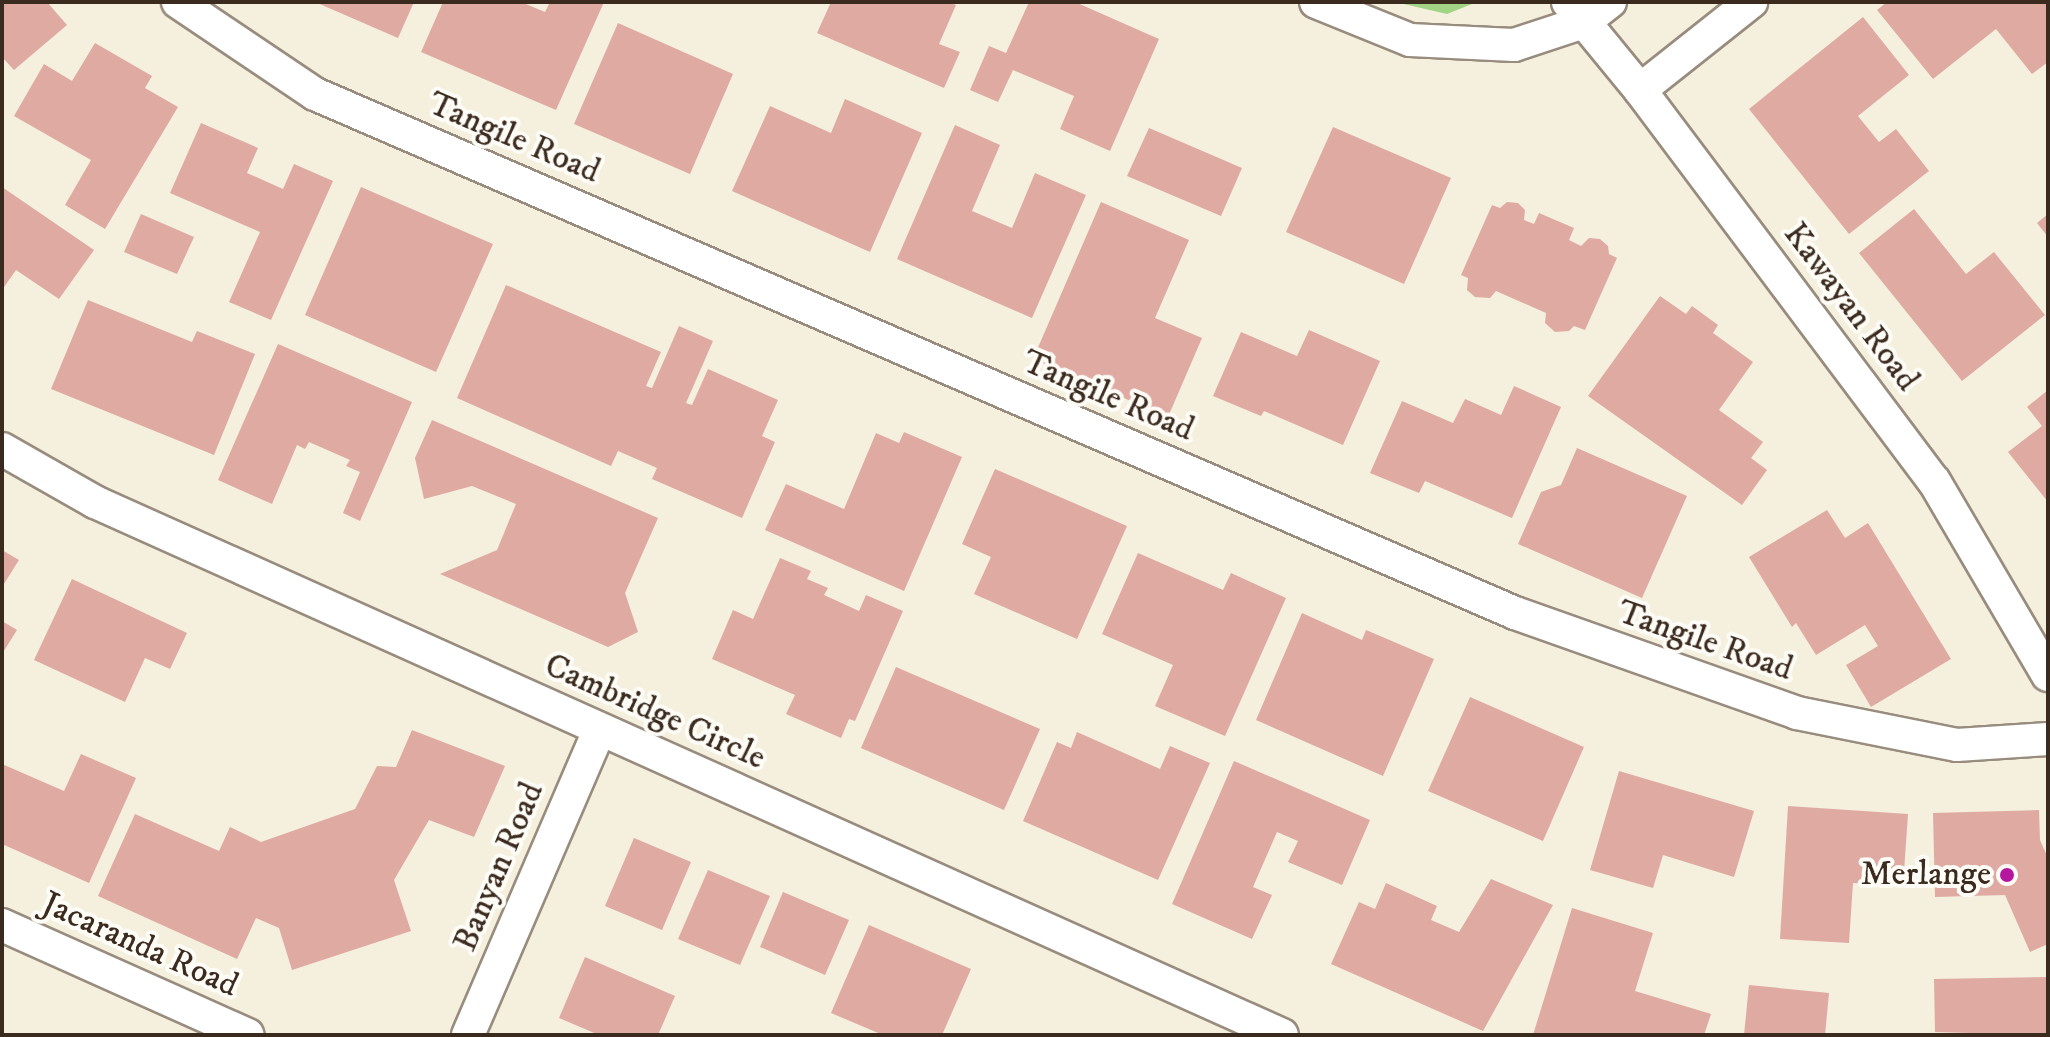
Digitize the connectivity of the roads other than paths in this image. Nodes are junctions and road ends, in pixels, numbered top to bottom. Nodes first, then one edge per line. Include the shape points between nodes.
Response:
1 (178, 2) edge
2 (1316, 2) edge
3 (1610, 2) edge
4 (1751, 2) edge
5 (1576, 12) edge
6 (1640, 90) junction
7 (2, 449) edge
8 (2048, 675) edge
9 (600, 729) junction
10 (2048, 739) edge
11 (2, 925) edge
12 (248, 1035) edge
13 (468, 1035) edge
14 (1282, 1035) edge

1 - 10 street, Tangile Road via 315,94 1515,613 1797,713 1957,745
2 - 5 street via 1410,40 1514,45
3 - 5 street
4 - 6 street
5 - 6 street, Kawayan Road
6 - 8 street, Kawayan Road via 1934,481
7 - 9 street, Cambridge Circle via 95,502
9 - 13 street, Banyan Road
9 - 14 street, Cambridge Circle
11 - 12 street, Jacaranda Road

